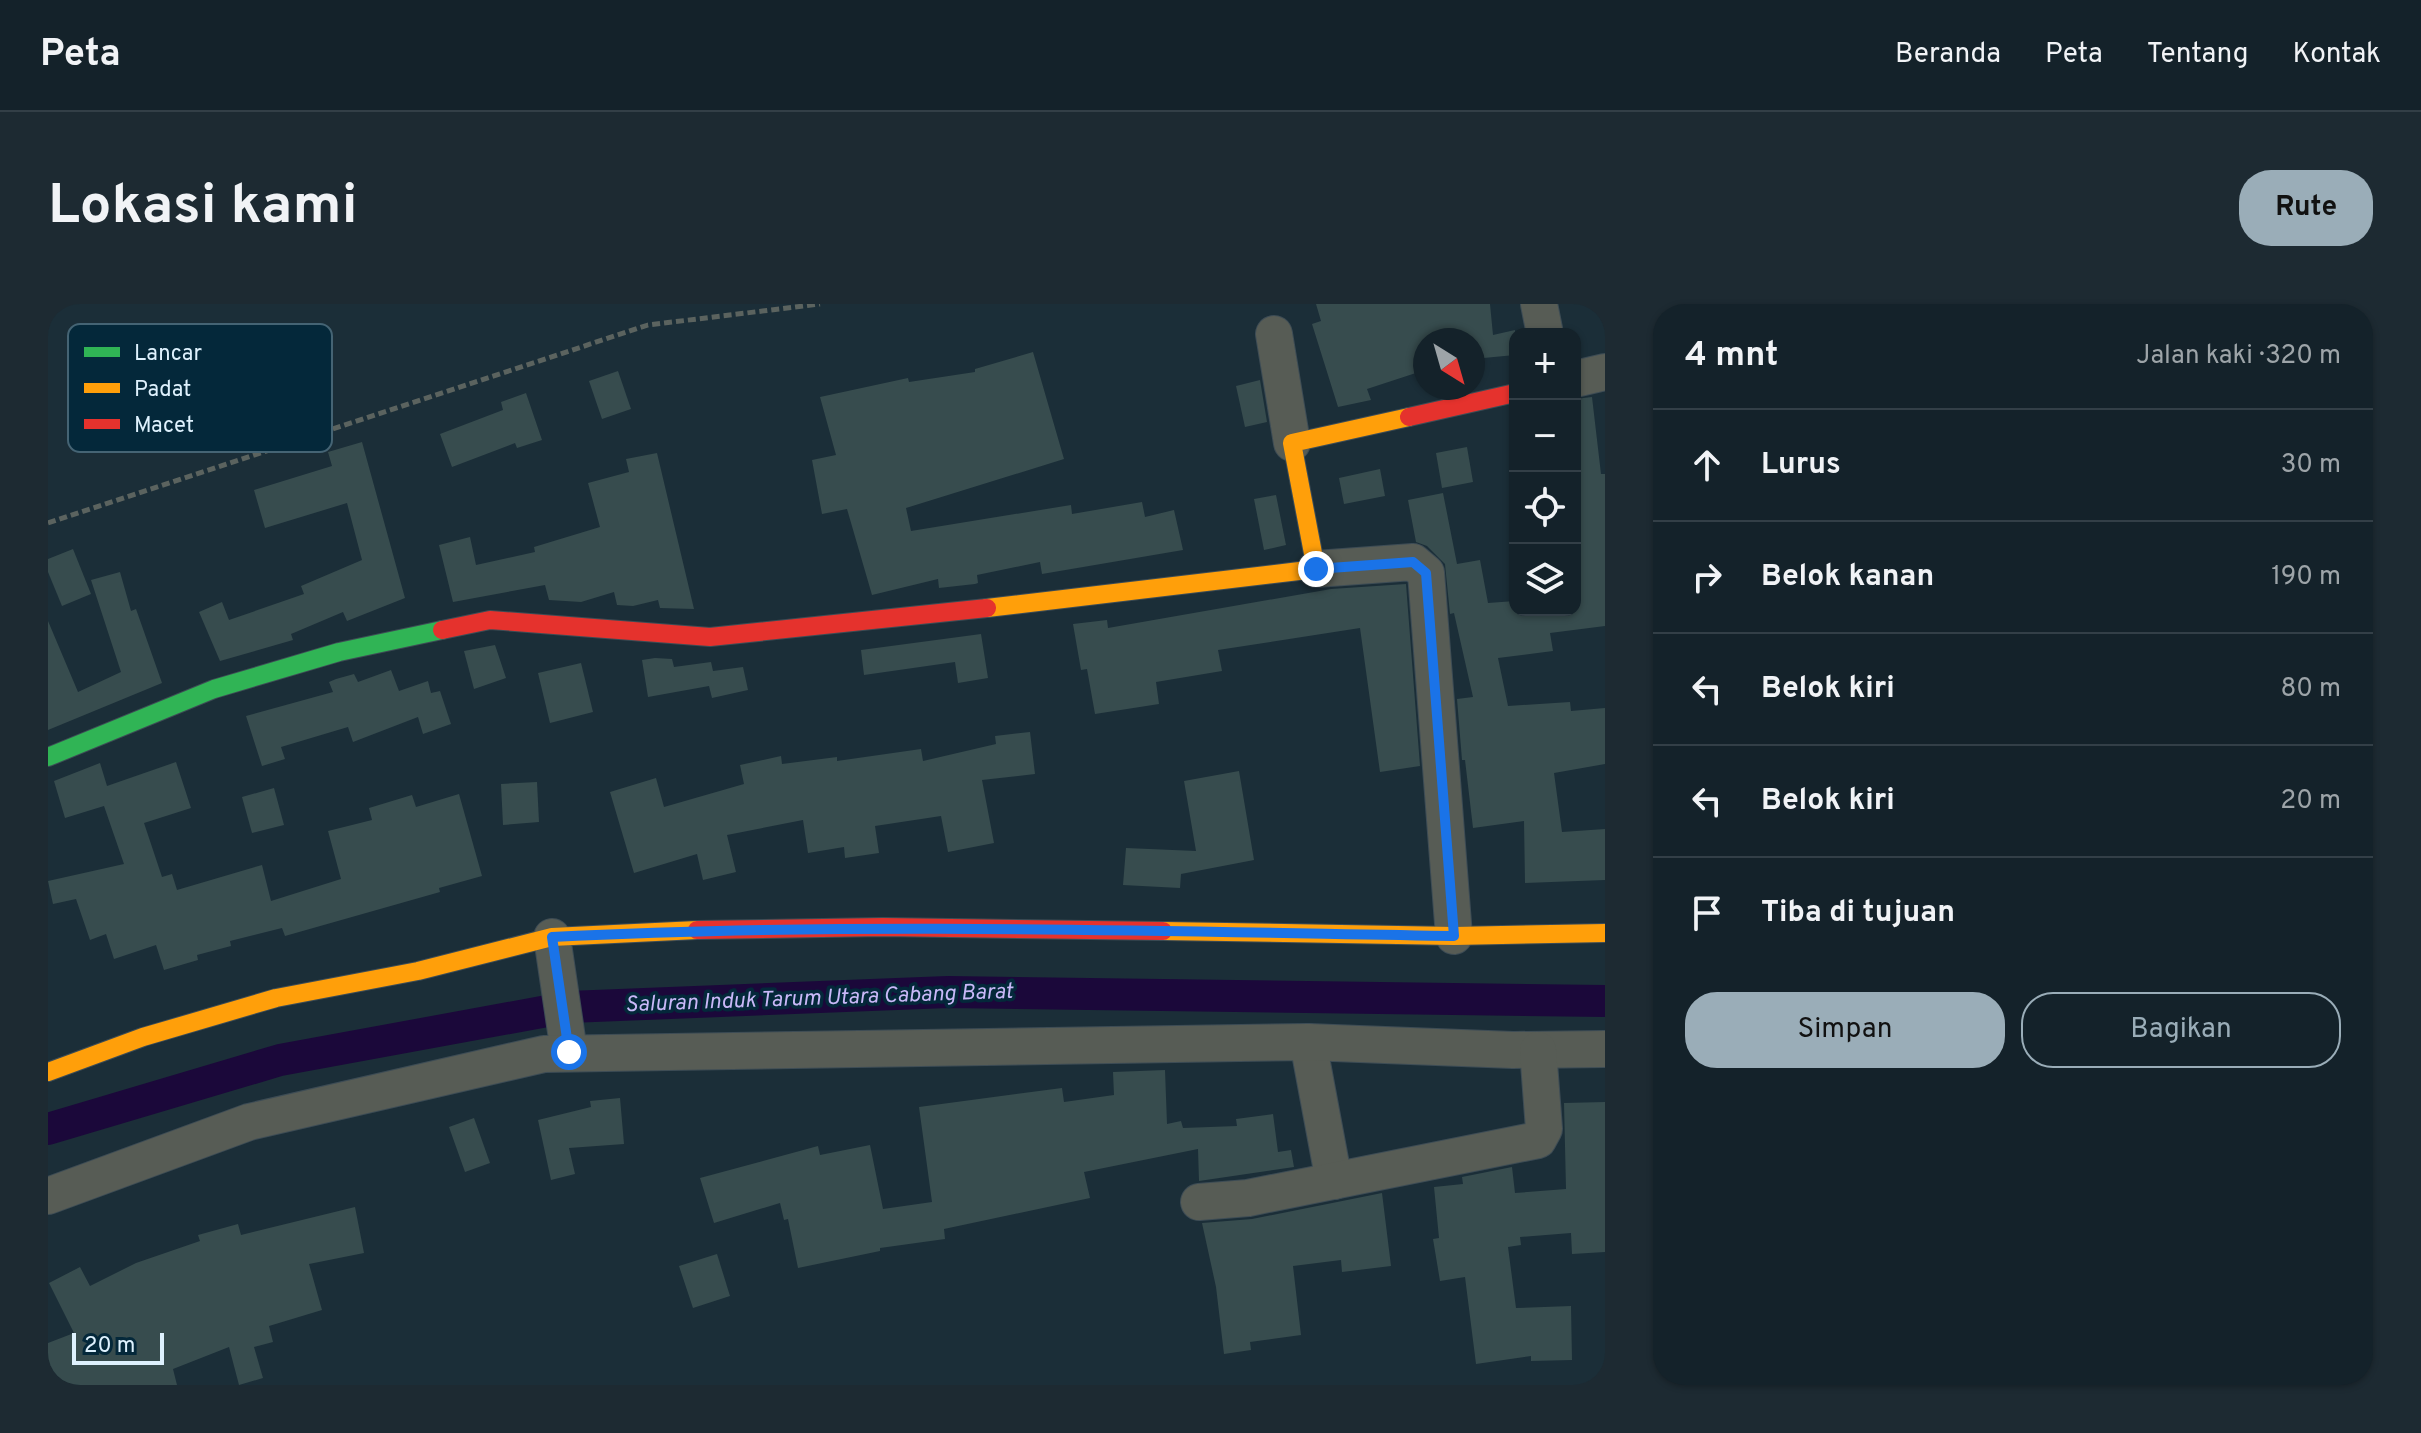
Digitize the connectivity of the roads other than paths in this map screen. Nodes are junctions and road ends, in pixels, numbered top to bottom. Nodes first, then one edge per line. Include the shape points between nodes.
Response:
1 (1539, 304) edge
2 (1544, 328) edge
3 (1274, 334) dead end
4 (1605, 372) edge
5 (1581, 378) edge
6 (1509, 394) edge
7 (1292, 443) junction
8 (1316, 569) junction
9 (48, 757) edge
10 (1605, 933) edge
11 (1454, 936) junction
12 (556, 954) junction
13 (1308, 1042) junction
14 (568, 1044) junction
15 (1605, 1049) edge
16 (1538, 1050) junction
17 (48, 1072) edge
18 (1334, 1181) junction
19 (48, 1196) edge
20 (1199, 1202) dead end

1 - 2 street
3 - 7 street
4 - 5 street
6 - 7 street
7 - 8 street
8 - 9 street via 710,637 490,620 339,652 214,689
8 - 11 street via 1413,562 1426,573
10 - 11 street
11 - 12 street via 708,929
12 - 14 street
12 - 17 street via 418,971 276,998
13 - 14 street
13 - 16 street
13 - 18 street
14 - 19 street via 544,1054 249,1122
15 - 16 street
16 - 18 street via 1544,1129 1538,1140
18 - 20 street

